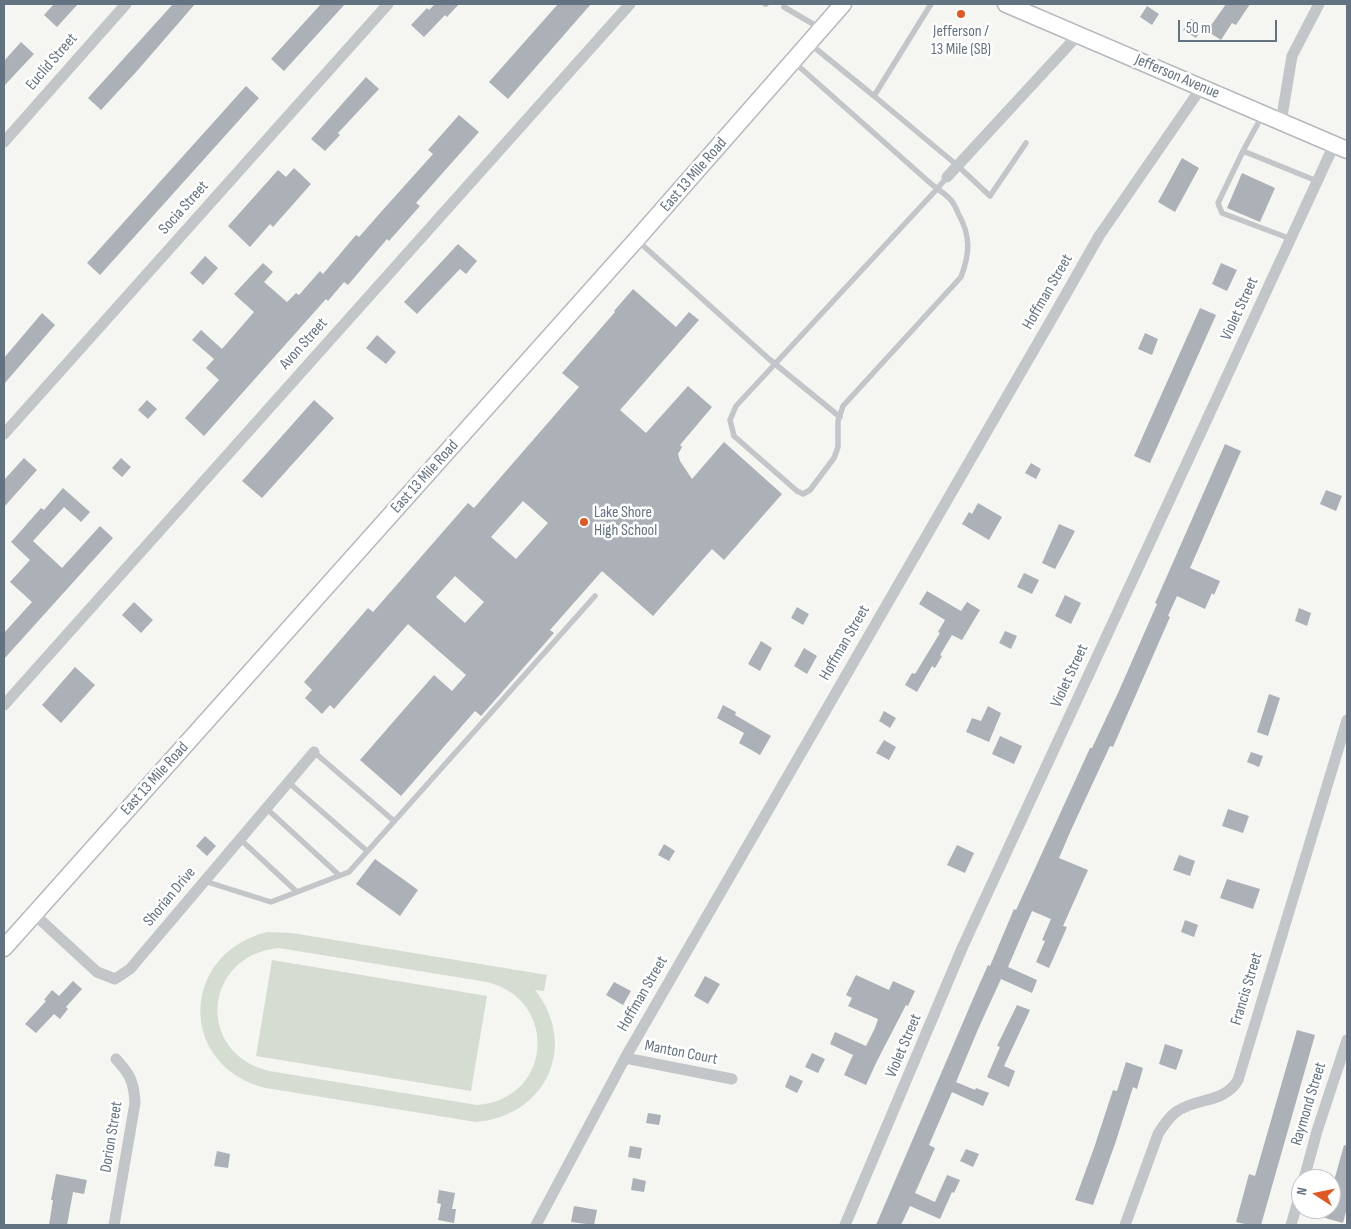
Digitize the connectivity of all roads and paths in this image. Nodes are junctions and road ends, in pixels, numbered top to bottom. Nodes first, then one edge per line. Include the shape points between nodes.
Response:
1 (126, 4) edge
2 (388, 4) edge
3 (630, 4) edge
4 (843, 4) edge
5 (931, 4) edge
6 (1006, 4) edge
7 (1319, 4) edge
8 (784, 7) dead end
9 (821, 29) junction
10 (1078, 35) junction
11 (809, 43) junction
12 (793, 62) junction
13 (1201, 88) junction
14 (874, 96) junction
15 (1263, 114) junction
16 (1281, 122) junction
17 (4, 142) edge
18 (1026, 142) dead end
19 (1341, 147) edge
20 (1243, 151) junction
21 (958, 166) junction
22 (947, 177) joint
23 (1318, 181) junction
24 (936, 189) junction
25 (1290, 239) junction
26 (636, 240) junction
27 (775, 363) junction
28 (840, 417) junction
29 (4, 434) edge
30 (595, 596) dead end
31 (4, 706) edge
32 (1347, 720) edge
33 (314, 752) joint
34 (288, 782) junction
35 (266, 808) junction
36 (394, 821) junction
37 (240, 840) junction
38 (367, 851) junction
39 (339, 875) junction
40 (204, 881) junction
41 (298, 892) junction
42 (34, 914) junction
43 (4, 948) edge
44 (1347, 1040) edge
45 (625, 1058) junction
46 (116, 1059) dead end
47 (732, 1079) dead end
48 (1307, 1169) edge
49 (114, 1225) edge
50 (536, 1225) edge
51 (845, 1225) edge
52 (1125, 1225) edge

1 - 17 street, Euclid Street
2 - 29 street, Socia Street
3 - 31 street, Avon Street
4 - 9 main road, East 13 Mile Road
5 - 14 lane
6 - 10 main road, Jefferson Avenue
7 - 16 street via 1292,56
8 - 9 lane
9 - 11 main road, East 13 Mile Road
10 - 13 main road, Jefferson Avenue
10 - 21 street
11 - 12 main road, East 13 Mile Road
11 - 14 lane
12 - 24 lane
12 - 26 main road, East 13 Mile Road
13 - 15 main road, Jefferson Avenue
13 - 45 street, Hoffman Street via 1095,244
14 - 21 lane
15 - 16 main road, Jefferson Avenue
15 - 20 lane
16 - 19 main road, Jefferson Avenue
18 - 21 lane via 990,196
19 - 23 street, Violet Street
20 - 23 lane
20 - 25 lane via 1218,203 1222,213
21 - 22 street
22 - 24 lane
23 - 25 street, Violet Street
24 - 27 lane
24 - 28 lane via 952,200 969,241 961,277 843,406
25 - 51 street, Violet Street via 963,946
26 - 27 lane
26 - 42 main road, East 13 Mile Road
27 - 28 lane
27 - 28 lane via 736,406 730,420 734,436 797,491 803,494 810,490 834,458
30 - 36 lane
32 - 52 street, Francis Street via 1238,1080 1229,1092 1184,1107 1166,1121 1149,1156
33 - 34 street, Shorian Drive
33 - 36 lane
34 - 35 street, Shorian Drive
34 - 38 lane
35 - 37 street, Shorian Drive
35 - 39 lane
36 - 38 lane
37 - 40 street, Shorian Drive
37 - 41 lane
38 - 39 lane via 349,872
39 - 41 lane
40 - 41 lane via 271,902
40 - 42 street, Shorian Drive via 130,968 115,979 97,972
42 - 43 main road, East 13 Mile Road
44 - 48 street, Raymond Street
45 - 47 street, Manton Court
45 - 50 street, Hoffman Street
46 - 49 street, Dorion Street via 128,1072 134,1087 135,1103

